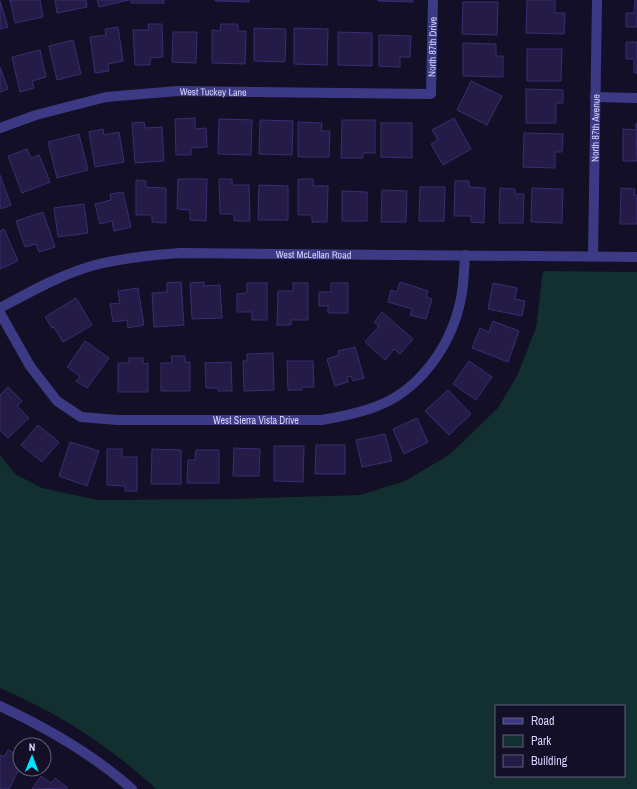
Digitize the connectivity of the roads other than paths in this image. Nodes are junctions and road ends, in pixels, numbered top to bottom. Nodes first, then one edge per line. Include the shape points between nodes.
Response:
1 (433, 0) edge
2 (596, 0) edge
3 (431, 94) joint
4 (595, 97) junction
5 (637, 98) edge
6 (0, 128) edge
7 (465, 255) junction
8 (593, 256) junction
9 (637, 256) edge
10 (0, 308) edge
11 (0, 313) edge
12 (0, 706) edge
13 (132, 789) edge

1 - 3 street, North 87th Drive
2 - 4 street, North 87th Avenue
3 - 6 street, West Tuckey Lane via 178,91 113,96 36,115
4 - 5 street
4 - 8 street, North 87th Avenue
7 - 8 street, West McLellan Road
7 - 10 street, West McLellan Road via 211,252 136,257 87,268 29,292
7 - 11 street, West Sierra Vista Drive via 461,301 457,315 434,362 405,390 377,407 322,420 117,420 81,417 57,401 30,366
8 - 9 street, West McLellan Road
12 - 13 street via 60,737 101,764

